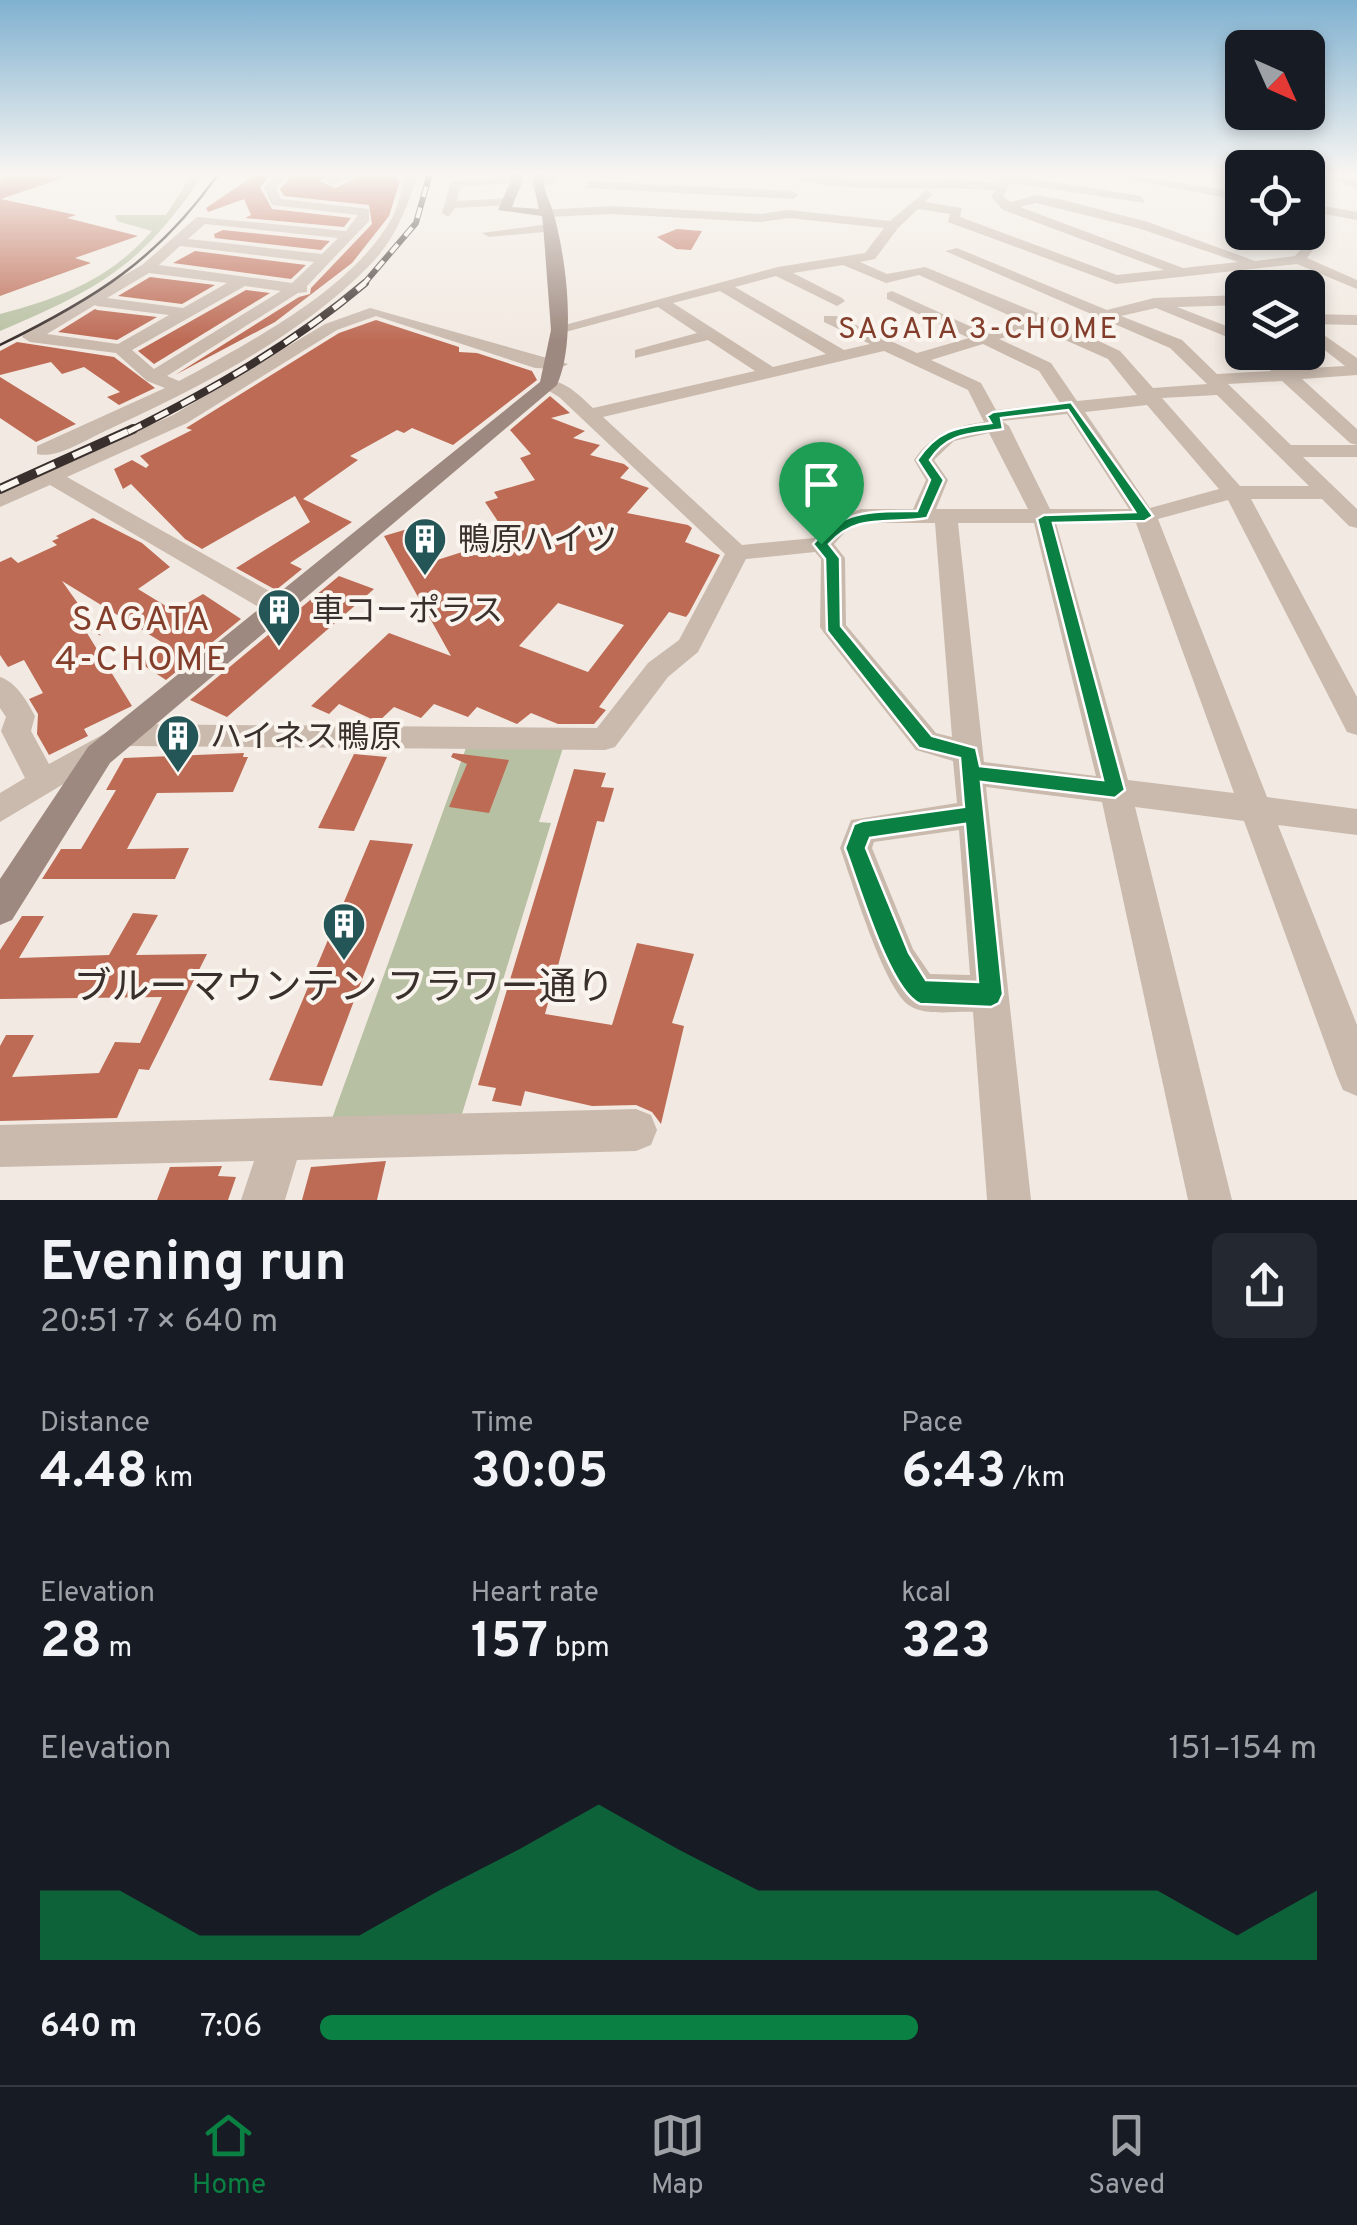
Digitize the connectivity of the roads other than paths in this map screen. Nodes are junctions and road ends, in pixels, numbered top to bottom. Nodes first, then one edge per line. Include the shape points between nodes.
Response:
1 (193, 229) edge
2 (290, 229) edge
3 (355, 229) edge
4 (393, 229) edge
5 (511, 229) edge
6 (546, 229) edge
7 (891, 229) edge
8 (982, 229) edge
9 (1066, 229) edge
10 (1157, 229) edge
11 (488, 233) dead end
12 (349, 235) junction
13 (181, 242) junction
14 (952, 250) dead end
15 (1305, 250) edge
16 (326, 259) junction
17 (1298, 260) junction
18 (846, 262) junction
19 (1257, 264) junction
20 (147, 268) junction
21 (778, 270) junction
22 (1182, 272) junction
23 (1116, 280) junction
24 (242, 281) junction
25 (721, 285) junction
26 (1357, 286) edge
27 (1325, 287) edge
28 (296, 288) junction
29 (332, 292) junction
30 (892, 296) dead end
31 (97, 300) junction
32 (1225, 301) edge
33 (660, 302) junction
34 (1154, 303) junction
35 (186, 313) junction
36 (1106, 315) junction
37 (1325, 321) edge
38 (1038, 322) junction
39 (1352, 323) edge
40 (558, 329) junction
41 (1225, 331) edge
42 (712, 334) junction
43 (980, 337) junction
44 (1325, 342) edge
45 (884, 346) junction
46 (121, 349) junction
47 (641, 354) dead end
48 (841, 356) junction
49 (915, 359) junction
50 (1357, 368) edge
51 (1282, 370) edge
52 (768, 372) junction
53 (1284, 372) junction
54 (553, 374) junction
55 (154, 377) junction
56 (1218, 384) junction
57 (180, 387) junction
58 (1149, 397) junction
59 (1071, 406) junction
60 (588, 416) junction
61 (996, 421) junction
62 (1357, 438) edge
63 (44, 450) dead end
64 (1282, 451) junction
65 (1357, 451) edge
66 (54, 478) junction
67 (1326, 492) junction
68 (1230, 494) junction
69 (0, 500) edge
70 (934, 516) junction
71 (1145, 516) junction
72 (1356, 518) edge
73 (1044, 519) junction
74 (821, 544) junction
75 (737, 553) junction
76 (278, 607) junction
77 (0, 687) edge
78 (1357, 724) edge
79 (122, 735) junction
80 (970, 763) junction
81 (43, 783) junction
82 (1115, 790) junction
83 (1258, 808) junction
84 (0, 810) edge
85 (974, 814) junction
86 (1357, 822) edge
87 (0, 909) edge
88 (991, 994) junction
89 (1357, 1076) edge
90 (636, 1130) dead end
91 (282, 1140) junction
92 (0, 1146) edge
93 (263, 1200) edge
94 (1009, 1200) edge
95 (1210, 1200) edge

1 - 13 street
2 - 12 street
3 - 12 street
4 - 29 street
5 - 11 street
6 - 40 street
7 - 18 street via 870,256
8 - 23 street
9 - 22 street
10 - 19 street
12 - 16 street
13 - 16 street
13 - 20 street
14 - 36 street
15 - 17 street
16 - 28 street
17 - 19 street
17 - 26 street
18 - 21 street
18 - 38 street via 886,279 920,270
19 - 22 street
20 - 24 street
20 - 31 street
21 - 25 street
21 - 45 street
22 - 23 street
23 - 34 street
24 - 28 street
24 - 35 street
25 - 33 street
25 - 48 street
26 - 27 street
28 - 29 street
28 - 55 street
29 - 57 street
30 - 43 street
31 - 35 street
31 - 46 street via 30,337
32 - 34 street
33 - 40 street
33 - 42 street
34 - 36 street
34 - 41 street
35 - 46 street
36 - 38 street
36 - 56 street via 1176,344
37 - 39 street
38 - 43 street
38 - 58 street via 1114,355
40 - 54 street
42 - 47 street
42 - 52 street
43 - 49 street
43 - 59 street via 1044,367
44 - 50 street
45 - 48 street
45 - 49 street
46 - 55 street
48 - 52 street
49 - 61 street via 975,387
50 - 53 street
51 - 53 street
52 - 60 street
53 - 56 street
53 - 62 street
54 - 60 street
54 - 66 street via 541,364 376,311 331,327 180,419
54 - 76 street
55 - 57 street
56 - 58 street
56 - 64 street
57 - 63 street
58 - 59 street
58 - 68 street
59 - 61 street
59 - 71 street
60 - 75 street
61 - 70 street via 935,443 924,460 937,480
61 - 73 street
64 - 65 street
64 - 67 street
66 - 69 street
66 - 76 street
67 - 68 street
67 - 72 street
68 - 71 street
68 - 78 street via 1246,507
70 - 73 street
70 - 74 street via 861,516
70 - 80 street
71 - 73 street
71 - 83 street
73 - 82 street
74 - 75 street
74 - 80 street via 832,558 833,627 926,742
75 - 79 street via 688,646 658,670 605,739
76 - 79 street
77 - 81 street via 22,716 16,731
79 - 81 street
79 - 87 street via 99,756
80 - 82 street
80 - 85 street
81 - 84 street
82 - 83 street
82 - 95 street
83 - 86 street
83 - 89 street
85 - 88 street
85 - 88 street via 862,830 856,848 900,960 920,992
88 - 94 street
90 - 91 street
91 - 92 street
91 - 93 street

